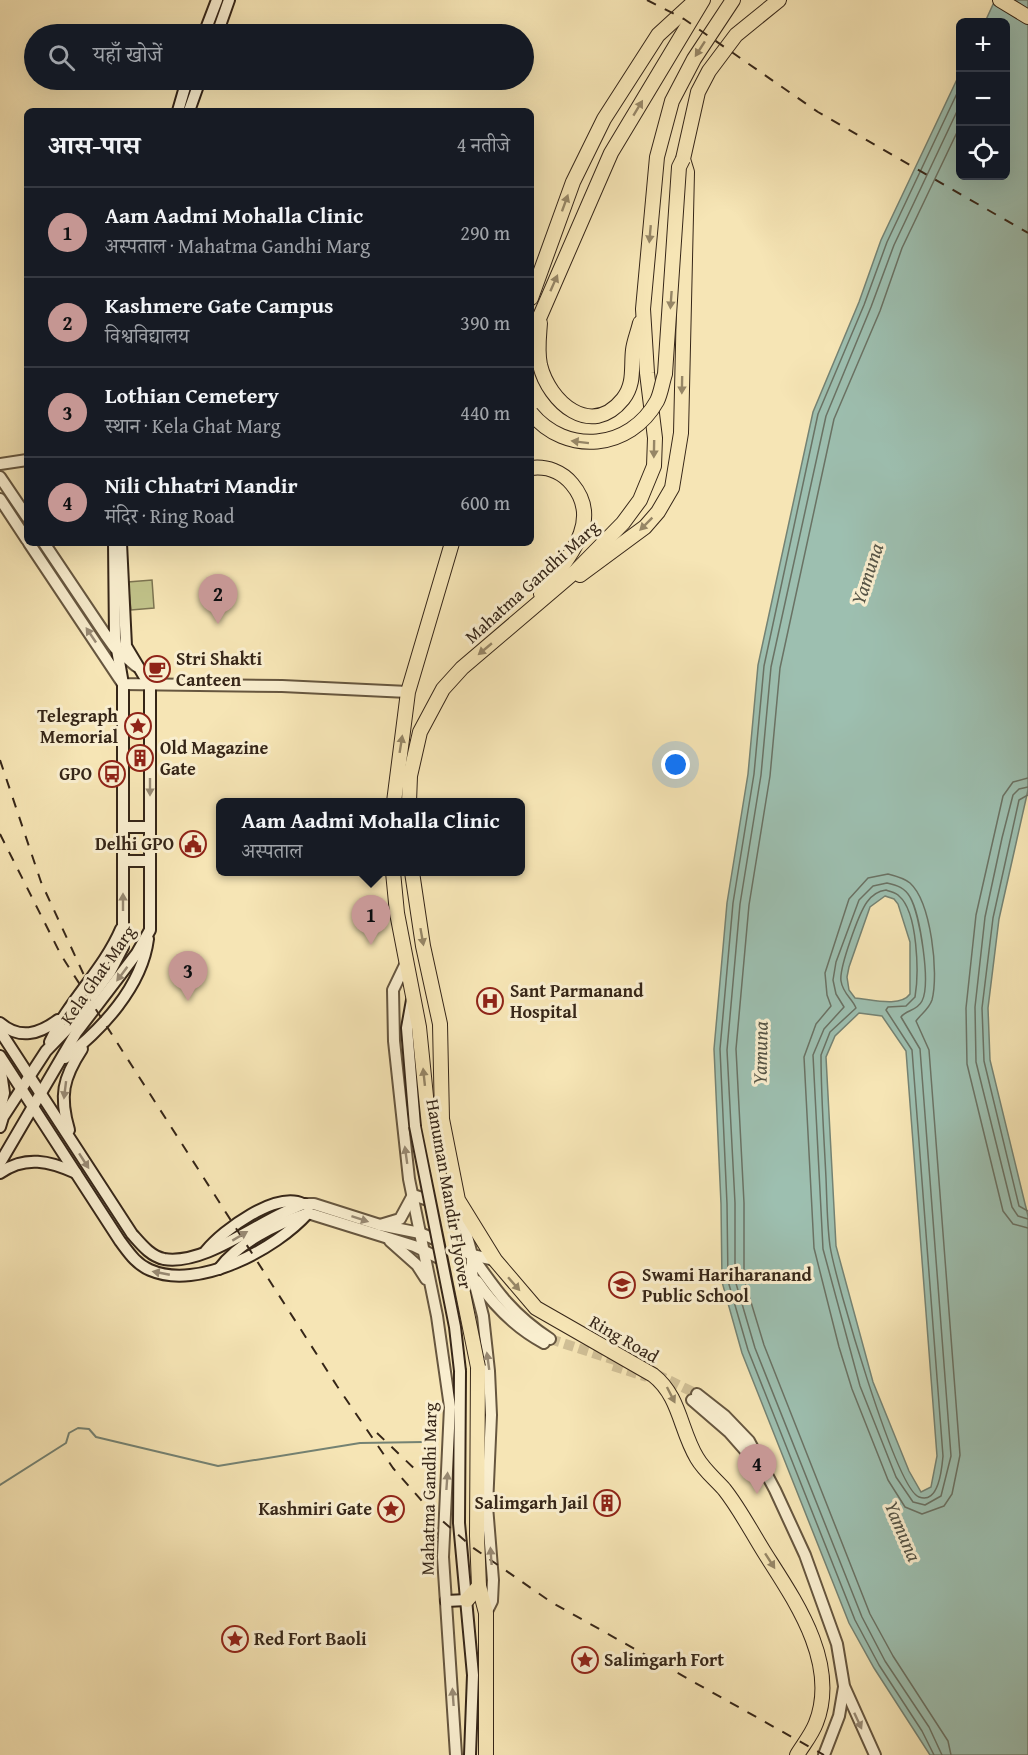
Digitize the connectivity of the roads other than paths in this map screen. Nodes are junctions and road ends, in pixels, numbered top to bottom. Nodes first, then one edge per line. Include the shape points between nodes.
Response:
1 (217, 0) edge
2 (229, 0) edge
3 (696, 0) edge
4 (703, 0) edge
5 (733, 0) edge
6 (779, 0) edge
7 (1003, 1) edge
8 (1028, 17) edge
9 (208, 24) edge
10 (221, 24) edge
11 (184, 90) edge
12 (196, 90) edge
13 (179, 108) edge
14 (190, 108) edge
15 (683, 159) junction
16 (534, 290) edge
17 (644, 309) junction
18 (541, 314) junction
19 (534, 330) edge
20 (534, 417) edge
21 (24, 460) edge
22 (0, 464) edge
23 (534, 468) edge
24 (0, 477) edge
25 (0, 499) edge
26 (24, 513) edge
27 (24, 535) edge
28 (31, 546) edge
29 (46, 546) edge
30 (114, 546) edge
31 (121, 546) edge
32 (451, 546) edge
33 (461, 546) edge
34 (436, 589) junction
35 (529, 611) junction
36 (115, 648) junction
37 (139, 669) junction
38 (123, 684) junction
39 (154, 686) junction
40 (408, 692) junction
41 (395, 798) edge
42 (409, 798) edge
43 (123, 827) junction
44 (150, 827) junction
45 (123, 861) junction
46 (150, 861) junction
47 (394, 876) edge
48 (413, 876) edge
49 (123, 923) junction
50 (150, 930) junction
51 (405, 963) junction
52 (60, 1018) junction
53 (0, 1023) edge
54 (413, 1028) junction
55 (0, 1031) edge
56 (87, 1041) junction
57 (46, 1051) junction
58 (0, 1056) edge
59 (61, 1062) junction
60 (0, 1065) edge
61 (29, 1076) junction
62 (22, 1088) junction
63 (41, 1094) junction
64 (34, 1107) junction
65 (0, 1109) edge
66 (0, 1127) edge
67 (73, 1143) junction
68 (0, 1163) edge
69 (0, 1173) edge
70 (76, 1173) junction
71 (413, 1195) junction
72 (458, 1200) junction
73 (306, 1209) junction
74 (380, 1225) junction
75 (420, 1233) junction
76 (386, 1238) junction
77 (424, 1251) junction
78 (472, 1256) junction
79 (495, 1260) junction
80 (472, 1273) junction
81 (430, 1284) junction
82 (695, 1397) tunnel mouth
83 (478, 1481) junction
84 (487, 1506) junction
85 (479, 1586) junction
86 (467, 1600) junction
87 (446, 1601) junction
88 (486, 1613) junction
89 (844, 1686) junction
90 (456, 1755) edge
91 (470, 1755) edge
92 (486, 1755) edge
93 (797, 1755) edge
94 (824, 1755) edge
95 (875, 1755) edge

1 - 9 main road
2 - 10 main road
16 -> 3 highway via 573,182 604,119 658,35
18 -> 4 highway, Mahatma Gandhi Marg via 611,153
5 -> 17 highway, Mahatma Gandhi Marg via 672,100 657,156
6 - 15 highway via 736,35 709,71 698,92
7 - 8 highway
11 - 13 main road
12 - 14 main road
15 -> 20 highway, bridge via 679,167 665,374 658,400 631,430 615,439 593,443 574,442 557,435
15 -> 35 highway via 687,172 681,433 672,488 658,512 622,546
17 - 18 highway, Mahatma Gandhi Marg via 633,349 628,392 619,404 590,416 566,408 543,376 538,356
17 -> 35 highway, Mahatma Gandhi Marg via 654,466 640,500 623,523
18 - 19 highway, Mahatma Gandhi Marg
21 - 22 main road
23 - 35 highway via 550,469 569,480 581,498 585,521 574,549
24 - 26 main road
25 - 27 main road
38 -> 28 main road
29 - 36 main road
30 - 36 main road
31 - 37 main road via 126,646
32 - 34 highway
33 - 34 highway
34 - 40 highway
35 -> 42 highway, Mahatma Gandhi Marg via 443,689 420,732
36 - 37 main road
36 - 38 main road, Kela Ghat Marg
37 - 39 main road
38 - 39 main road
38 - 43 main road, Kela Ghat Marg
39 - 40 main road via 282,686
39 -> 44 main road, Kela Ghat Marg
41 -> 40 highway
43 - 44 main road
43 - 45 main road, Kela Ghat Marg
44 - 46 main road, Kela Ghat Marg
45 - 46 main road
49 -> 45 main road, Kela Ghat Marg
46 - 50 main road, Kela Ghat Marg
47 - 51 highway
48 -> 72 highway via 440,1024 442,1119
49 - 52 main road via 103,963
49 - 57 main road, Kela Ghat Marg via 123,947 110,972 71,1025
50 - 56 main road via 146,959 131,988
50 -> 59 main road, Kela Ghat Marg via 76,1033
51 - 54 highway, Hanuman Mandir Flyover
71 -> 51 main road, Mahatma Gandhi Marg via 394,1041 393,990
52 - 53 main road via 28,1035 8,1030
52 - 57 main road
83 -> 54 highway, Hanuman Mandir Flyover, bridge via 478,1367 432,1149
54 - 86 main road, Hanuman Mandir Flyover, bridge via 415,1126 455,1327 460,1371 459,1523
55 - 61 main road
56 - 59 main road
56 -> 67 main road via 68,1072 63,1094
57 - 61 main road, Kela Ghat Marg
58 - 62 main road
59 - 63 main road, Kela Ghat Marg
60 - 65 main road via 4,1093
61 - 62 main road, Kela Ghat Marg
61 - 63 main road
62 - 64 main road
62 - 66 main road, Kela Ghat Marg
63 - 64 main road, Kela Ghat Marg
63 - 67 main road
64 - 68 main road, Kela Ghat Marg
64 - 70 main road
67 -> 73 main road via 132,1234 146,1251 164,1259 206,1251 216,1238 270,1204 285,1200
69 - 70 main road via 28,1161 54,1163
73 -> 70 main road via 293,1230 234,1264 165,1275 134,1261
71 - 72 main road via 437,1203
71 - 74 main road via 400,1219
71 - 75 main road, Mahatma Gandhi Marg
72 - 78 main road
72 - 79 highway, Ring Road
73 -> 74 main road via 314,1204
73 - 76 main road
74 - 75 main road
75 - 77 main road, Mahatma Gandhi Marg
75 - 78 main road
76 - 77 main road
76 - 81 main road via 417,1265
77 - 80 main road
77 - 81 main road, Mahatma Gandhi Marg
78 - 79 main road
78 - 80 main road
78 - 80 main road via 503,1301 549,1342 513,1323
79 -> 93 highway, Ring Road via 536,1308 653,1375 673,1397 691,1448 783,1582 812,1637 819,1659 821,1696 816,1723
84 -> 80 main road via 489,1371 483,1316
87 -> 81 main road, Mahatma Gandhi Marg via 443,1557 450,1407
82 - 89 main road via 725,1416 749,1441 805,1555 837,1644
83 - 84 highway
83 - 85 highway
88 -> 84 main road via 492,1601 493,1580
85 - 86 highway
85 - 88 highway
86 - 87 main road
86 - 91 main road via 473,1675
90 -> 87 main road, Mahatma Gandhi Marg
88 - 92 highway
89 - 94 main road via 839,1716
89 -> 95 main road

